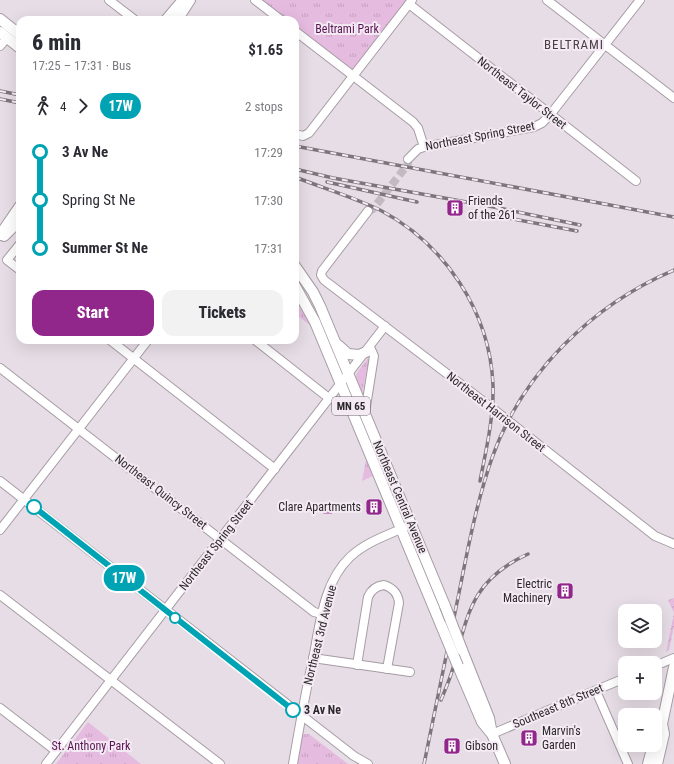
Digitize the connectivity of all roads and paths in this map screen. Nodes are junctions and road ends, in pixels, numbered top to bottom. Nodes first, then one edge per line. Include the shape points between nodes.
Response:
1 (109, 0) edge
2 (183, 0) edge
3 (190, 0) edge
4 (255, 0) edge
5 (547, 0) edge
6 (640, 0) edge
7 (410, 2) edge
8 (130, 16) edge
9 (169, 16) edge
10 (180, 16) edge
11 (276, 16) edge
12 (0, 19) edge
13 (16, 32) edge
14 (299, 34) edge
15 (3, 35) edge
16 (605, 45) junction
17 (0, 46) edge
18 (16, 46) edge
19 (353, 76) junction
20 (674, 98) edge
21 (550, 115) junction
22 (299, 135) edge
23 (424, 146) junction
24 (408, 159) tunnel mouth
25 (636, 181) dead end
26 (16, 211) edge
27 (368, 211) tunnel mouth
28 (16, 224) edge
29 (0, 235) edge
30 (0, 240) edge
31 (16, 249) edge
32 (16, 267) edge
33 (299, 272) edge
34 (299, 293) edge
35 (385, 326) junction
36 (334, 338) junction
37 (115, 344) edge
38 (145, 344) edge
39 (260, 344) edge
40 (368, 349) junction
41 (133, 358) junction
42 (0, 368) edge
43 (349, 374) junction
44 (341, 384) junction
45 (330, 398) junction
46 (364, 413) junction
47 (79, 429) junction
48 (275, 469) junction
49 (0, 481) edge
50 (24, 500) junction
51 (412, 524) junction
52 (402, 528) junction
53 (0, 530) edge
54 (220, 538) junction
55 (674, 544) edge
56 (0, 595) edge
57 (165, 610) junction
58 (322, 614) junction
59 (313, 658) junction
60 (674, 658) edge
61 (662, 663) edge
62 (357, 665) junction
63 (674, 667) edge
64 (387, 669) junction
65 (410, 672) dead end
66 (111, 681) junction
67 (618, 681) edge
68 (596, 691) junction
69 (0, 708) edge
70 (301, 715) junction
71 (662, 724) joint
72 (492, 734) junction
73 (662, 743) edge
74 (56, 751) junction
75 (651, 752) edge
76 (660, 752) edge
77 (46, 764) edge
78 (220, 764) edge
79 (292, 764) edge
80 (368, 764) edge
81 (505, 764) edge
82 (628, 764) edge
83 (648, 764) edge
84 (657, 764) edge

1 - 8 street
2 - 9 main road
3 - 10 main road
4 - 11 street
5 - 16 street
6 - 16 street, Northeast Spring Street
7 - 19 street
7 - 21 street, Northeast Taylor Street
12 - 13 main road
14 - 19 street
15 - 17 street
15 - 18 main road
16 - 20 street
16 - 21 street, Northeast Spring Street
19 - 22 street via 309,133 304,136
19 - 23 street via 413,122 418,128
21 - 23 street, Northeast Spring Street via 534,127
21 - 25 street, Northeast Taylor Street
23 - 24 street, Northeast Spring Street
26 - 29 main road
27 - 35 street, Northeast Harrison Street via 321,275 324,280
28 - 30 main road
31 - 32 street via 7,260
33 - 36 main road, Northeast Central Avenue / MN 65 via 313,292
34 - 44 main road, Northeast Central Avenue / MN 65 via 315,322
35 - 40 street, Northeast Spring Street
35 - 55 street, Northeast Harrison Street via 655,536
36 - 40 main road via 343,352 348,354 359,354
36 - 43 main road, Northeast Central Avenue / MN 65
37 - 41 street
38 - 41 street
39 - 45 street
40 - 43 street, Northeast Spring Street
40 - 46 street via 374,356
41 - 47 street
41 - 48 street
42 - 47 street, Northeast Quincy Street
43 - 44 street, Northeast Spring Street
43 - 46 main road, Northeast Central Avenue / MN 65
44 - 45 street, Northeast Spring Street
44 - 52 main road, Northeast Central Avenue / MN 65
45 - 48 street, Northeast Spring Street
46 - 51 main road, Northeast Central Avenue / MN 65
47 - 50 street
47 - 54 street, Northeast Quincy Street
48 - 54 street, Northeast Spring Street
49 - 50 street
50 - 53 street
50 - 57 street
51 - 52 street, Northeast 3rd Avenue
51 - 72 main road, Northeast Central Avenue / MN 65, bridge via 489,718
52 - 58 street, Northeast 3rd Avenue via 369,543 349,558 333,580
52 - 72 main road, Northeast Central Avenue / MN 65, bridge via 482,722
54 - 57 street, Northeast Spring Street
54 - 58 street, Northeast Quincy Street via 314,612
56 - 66 street
57 - 66 street, Northeast Spring Street
57 - 70 street
58 - 59 street, Northeast 3rd Avenue
59 - 62 street
59 - 70 street, Northeast 3rd Avenue
60 - 61 street
62 - 64 street
62 - 64 street via 368,597 377,586 384,585 395,591 399,603
63 - 71 main road
64 - 65 street
66 - 74 street, Northeast Spring Street
66 - 78 street
67 - 68 street, Southeast 8th Street
68 - 72 street, Southeast 8th Street
68 - 82 street
69 - 74 street
70 - 79 street, Northeast 3rd Avenue
70 - 80 street
71 - 73 main road
72 - 81 main road, Northeast Central Avenue / MN 65
74 - 77 street, Northeast Spring Street
75 - 83 main road
76 - 84 main road

